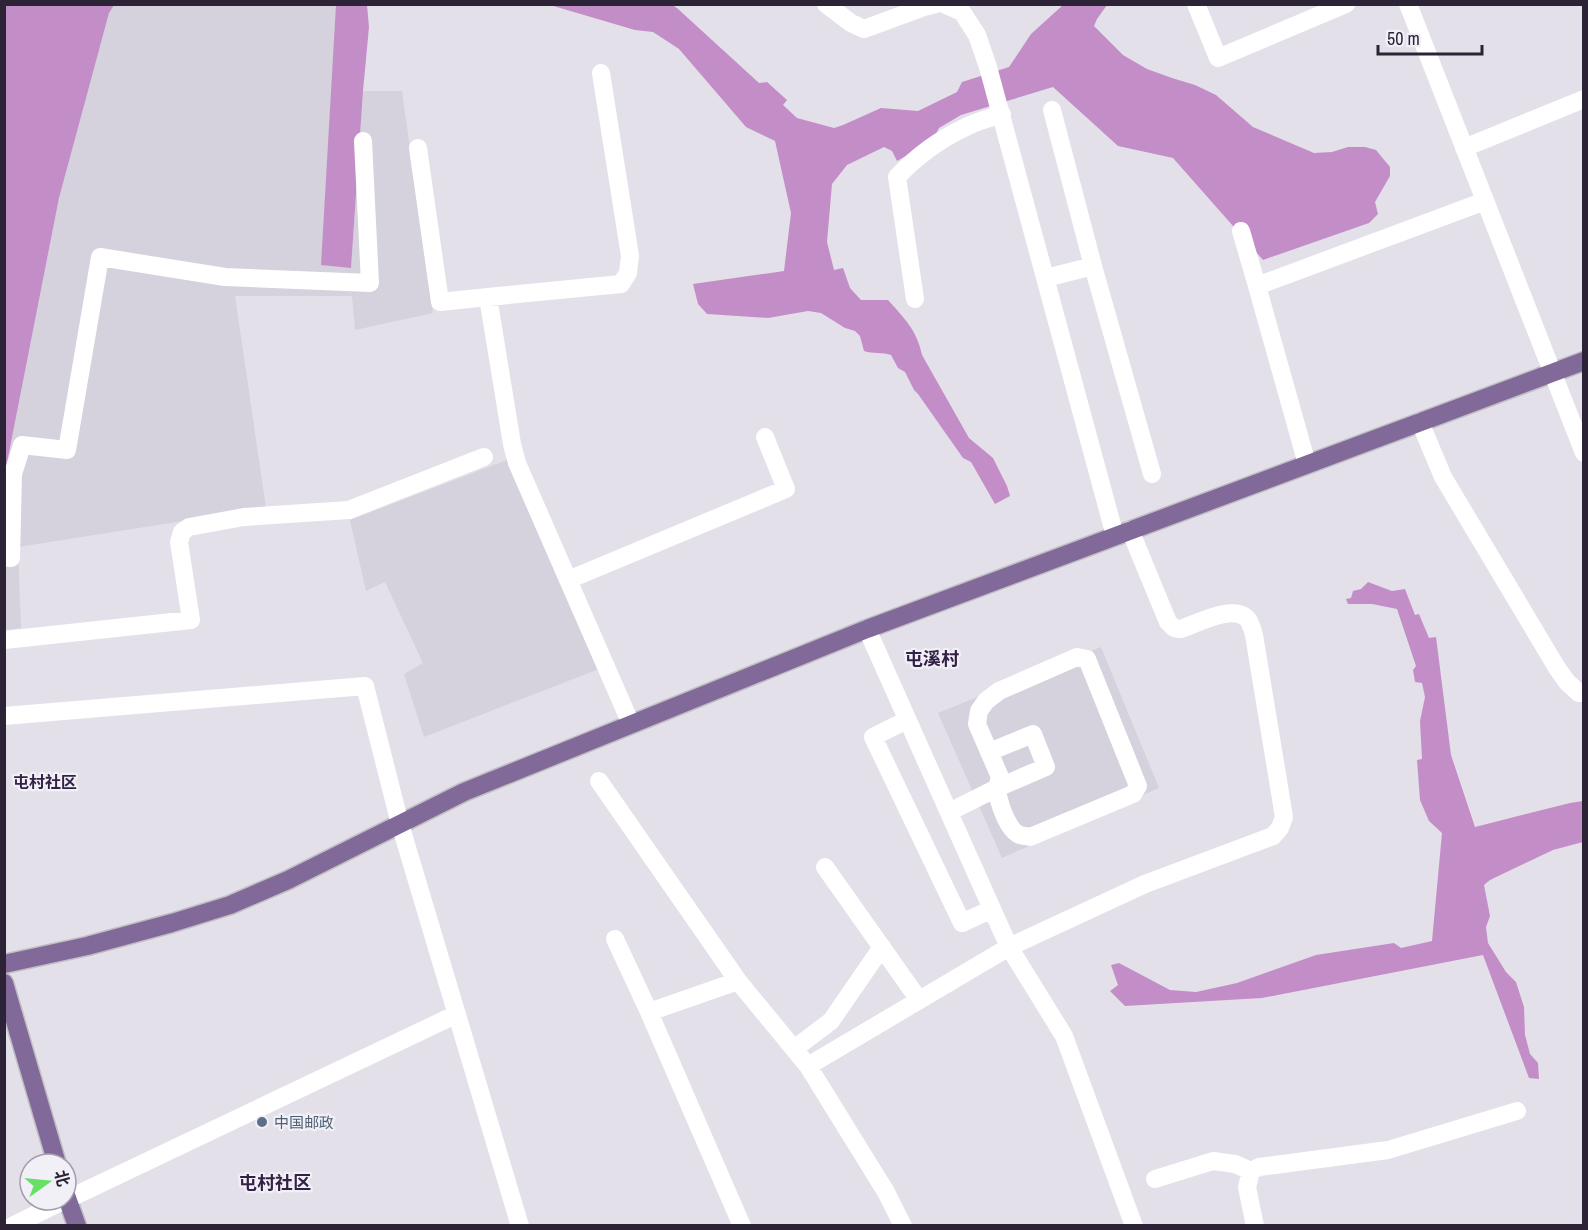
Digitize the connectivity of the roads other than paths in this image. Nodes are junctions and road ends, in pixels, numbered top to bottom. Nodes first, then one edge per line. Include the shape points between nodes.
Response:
1 (826, 4) edge
2 (936, 4) edge
3 (944, 4) edge
4 (1196, 4) edge
5 (1346, 4) edge
6 (1408, 4) edge
7 (601, 73) dead end
8 (1584, 99) edge
9 (1000, 110) junction
10 (1052, 110) dead end
11 (363, 141) dead end
12 (418, 148) dead end
13 (1464, 148) junction
14 (1485, 201) junction
15 (1241, 231) dead end
16 (1093, 266) junction
17 (1046, 278) junction
18 (1257, 286) junction
19 (488, 297) junction
20 (915, 299) dead end
21 (1584, 361) edge
22 (1552, 373) junction
23 (1420, 422) junction
24 (765, 437) dead end
25 (1584, 453) edge
26 (484, 457) dead end
27 (1307, 464) junction
28 (1152, 474) dead end
29 (1123, 533) junction
30 (4, 557) edge
31 (568, 580) junction
32 (867, 629) junction
33 (4, 640) edge
34 (1584, 693) edge
35 (4, 716) edge
36 (907, 720) junction
37 (631, 724) junction
38 (989, 752) junction
39 (599, 781) dead end
40 (997, 788) junction
41 (949, 812) junction
42 (400, 824) junction
43 (825, 867) dead end
44 (992, 909) junction
45 (615, 939) dead end
46 (1009, 947) junction
47 (882, 948) junction
48 (4, 963) edge
49 (738, 981) junction
50 (4, 983) edge
51 (919, 1000) junction
52 (649, 1012) junction
53 (457, 1014) junction
54 (794, 1049) junction
55 (808, 1066) junction
56 (1517, 1111) dead end
57 (53, 1152) edge
58 (1251, 1171) junction
59 (1155, 1179) dead end
60 (78, 1192) edge
61 (39, 1212) edge
62 (72, 1212) edge
63 (12, 1226) edge
64 (77, 1226) edge
65 (520, 1226) edge
66 (742, 1226) edge
67 (903, 1226) edge
68 (1134, 1226) edge
69 (1256, 1226) edge

1 - 2 street via 864,29
3 - 9 street via 962,12 977,35
4 - 5 street via 1218,58
6 - 13 street
7 - 19 street via 630,256 628,273 621,284
8 - 13 street
9 - 17 street
9 - 20 street via 942,141 897,177
10 - 16 street
11 - 30 street via 370,283 225,277 100,257 66,450 22,445 13,474 11,558
12 - 19 street via 440,302
13 - 14 street
14 - 18 street
14 - 22 street
15 - 18 street
16 - 17 street
16 - 28 street
17 - 29 street
18 - 27 street
19 - 31 street via 517,463
21 - 22 main road
22 - 23 main road
22 - 25 street
23 - 27 main road
23 - 34 street via 1443,477 1557,668 1567,682
24 - 31 street via 786,489
26 - 33 street via 349,510 244,517 189,527 182,532 179,542 191,620
27 - 29 main road
29 - 32 main road
29 - 46 street via 1174,628 1228,612 1248,620 1254,635 1284,817 1281,828 1273,836 1145,884
31 - 37 street
32 - 36 street
32 - 37 main road
35 - 42 street via 365,686
36 - 41 street
36 - 44 street via 873,737 962,923
37 - 42 main road via 464,792
38 - 40 street via 1000,777
38 - 40 street via 1033,734 1046,767
38 - 40 street via 977,724 986,701 999,691 1077,657 1087,659 1138,786 1133,794 1030,837 1011,828
39 - 49 street
40 - 41 street
41 - 44 street
42 - 48 main road via 230,905 87,946
42 - 53 street
43 - 47 street
44 - 46 street
45 - 52 street
46 - 51 street
46 - 68 street via 1064,1036
47 - 51 street
47 - 54 street via 831,1021
49 - 52 street
49 - 54 street
50 - 57 main road
51 - 55 street
52 - 66 street
53 - 60 street
53 - 65 street
54 - 55 street
55 - 67 street
56 - 58 street via 1388,1150
58 - 59 street via 1213,1161
58 - 69 street via 1247,1187
61 - 63 street
62 - 64 main road

